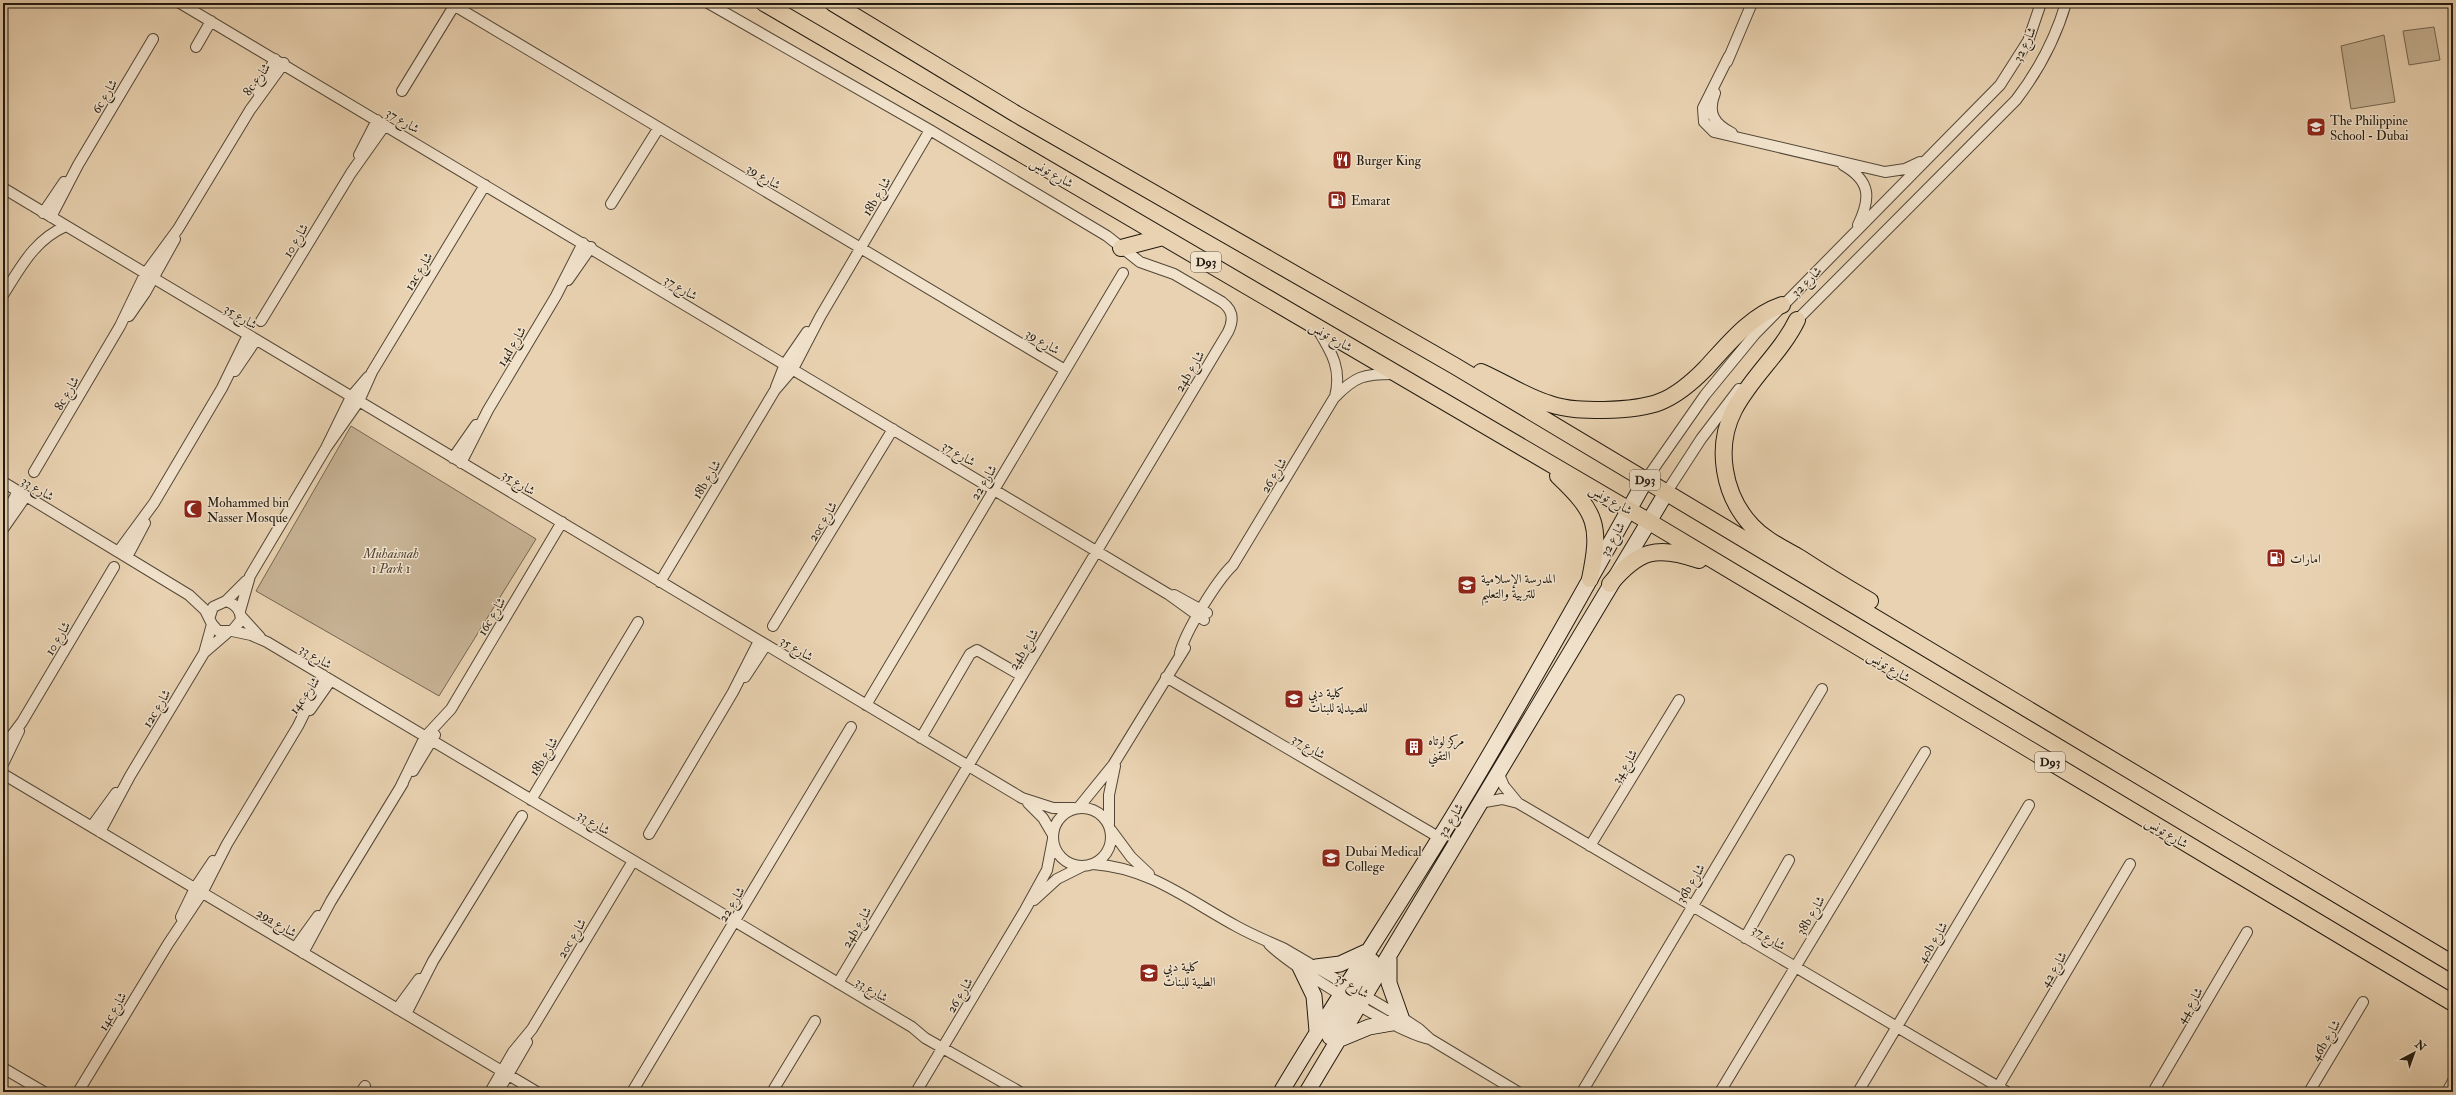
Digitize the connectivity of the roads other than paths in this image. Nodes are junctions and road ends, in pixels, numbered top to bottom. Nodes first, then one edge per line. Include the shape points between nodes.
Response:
1 (180, 3) edge
2 (708, 3) edge
3 (764, 3) edge
4 (833, 3) edge
5 (1752, 3) edge
6 (2041, 3) edge
7 (2066, 3) edge
8 (452, 4) edge
9 (211, 21) junction
10 (153, 40) dead end
11 (196, 47) dead end
12 (280, 61) junction
13 (402, 91) dead end
14 (381, 123) junction
15 (658, 129) junction
16 (930, 130) junction
17 (1932, 154) junction
18 (1832, 160) junction
19 (485, 185) junction
20 (3, 188) edge
21 (611, 204) dead end
22 (47, 215) junction
23 (66, 226) junction
24 (1854, 232) junction
25 (1163, 237) junction
26 (587, 245) junction
27 (1137, 245) junction
28 (860, 248) junction
29 (1121, 248) junction
30 (1140, 262) junction
31 (1123, 273) dead end
32 (150, 276) junction
33 (3, 295) edge
34 (1782, 305) junction
35 (1797, 320) junction
36 (261, 321) dead end
37 (1316, 327) junction
38 (252, 337) junction
39 (789, 366) junction
40 (1455, 366) junction
41 (1065, 370) junction
42 (1397, 374) junction
43 (1334, 398) junction
44 (355, 399) junction
45 (893, 429) junction
46 (1540, 458) junction
47 (457, 460) junction
48 (34, 472) dead end
49 (1646, 481) junction
50 (3, 482) edge
51 (994, 489) junction
52 (22, 493) junction
53 (1666, 493) junction
54 (1629, 510) junction
55 (3, 519) edge
56 (1648, 521) junction
57 (562, 522) junction
58 (3, 529) edge
59 (1096, 551) junction
60 (123, 554) junction
61 (114, 567) dead end
62 (1731, 572) junction
63 (250, 576) junction
64 (1590, 579) junction
65 (660, 582) junction
66 (1610, 584) junction
67 (183, 591) junction
68 (222, 602) junction
69 (240, 613) junction
70 (1203, 615) junction
71 (211, 620) junction
72 (638, 622) dead end
73 (773, 626) dead end
74 (230, 632) junction
75 (263, 640) junction
76 (762, 643) junction
77 (1934, 651) junction
78 (204, 653) junction
79 (1022, 676) junction
80 (1166, 677) junction
81 (327, 678) junction
82 (1822, 689) dead end
83 (1679, 700) dead end
84 (866, 705) junction
85 (22, 722) junction
86 (851, 727) dead end
87 (922, 738) junction
88 (429, 739) junction
89 (3, 747) edge
90 (1925, 752) dead end
91 (1120, 753) junction
92 (3, 764) edge
93 (968, 766) junction
94 (1498, 772) junction
95 (3, 774) edge
96 (1022, 798) junction
97 (531, 800) junction
98 (1518, 803) junction
99 (1478, 804) junction
100 (2029, 805) dead end
101 (1076, 808) junction
102 (522, 816) dead end
103 (1110, 827) junction
104 (96, 829) junction
105 (649, 834) dead end
106 (1053, 837) junction
107 (1440, 838) junction
108 (1590, 846) junction
109 (1789, 860) dead end
110 (633, 861) junction
111 (2130, 864) dead end
112 (1088, 865) junction
113 (1417, 875) junction
114 (1156, 880) junction
115 (199, 890) junction
116 (1691, 906) junction
117 (1025, 910) junction
118 (736, 922) junction
119 (2247, 932) dead end
120 (1745, 938) junction
121 (1269, 943) junction
122 (299, 950) junction
123 (1366, 951) junction
124 (1390, 955) junction
125 (2453, 964) edge
126 (1316, 967) junction
127 (1794, 967) junction
128 (1300, 968) junction
129 (838, 983) junction
130 (1353, 995) junction
131 (2363, 1002) dead end
132 (2453, 1003) edge
133 (402, 1011) junction
134 (1397, 1020) junction
135 (815, 1021) dead end
136 (1896, 1027) junction
137 (1317, 1031) junction
138 (1340, 1039) junction
139 (944, 1046) junction
140 (3, 1068) edge
141 (505, 1073) junction
142 (2453, 1081) edge
143 (2003, 1089) edge
144 (44, 1092) edge
145 (78, 1092) edge
146 (490, 1092) edge
147 (498, 1092) edge
148 (537, 1092) edge
149 (632, 1092) edge
150 (772, 1092) edge
151 (916, 1092) edge
152 (1020, 1092) edge
153 (1281, 1092) edge
154 (1306, 1092) edge
155 (1518, 1092) edge
156 (1582, 1092) edge
157 (1720, 1092) edge
158 (1858, 1092) edge
159 (2152, 1092) edge
160 (2309, 1092) edge
161 (2447, 1092) edge

1 - 9 street, شارع 37
2 - 16 street
3 - 25 main road, شارع تونس / D93
4 - 40 main road, D93 via 1016,114
5 - 18 street via 1712,100 1711,110 1718,125 1741,137
6 - 17 street, شارع 32 via 2028,41 2008,74 1983,104
7 - 35 street, شارع 32 via 2051,47 2016,100
8 - 13 street
8 - 15 street, شارع 39
9 - 11 street
9 - 12 street, شارع 37
10 - 22 street, 6c شارع
12 - 14 street, شارع 37
12 - 32 street, 8c شارع
14 - 19 street, شارع 37
14 - 36 street, شارع 10
15 - 21 street
15 - 28 street, شارع 39
16 - 28 street, 18b شارع
16 - 29 street via 1107,236
17 - 18 street via 1914,165 1895,172
17 - 24 street, شارع 32
18 - 24 street via 1855,173 1866,188 1866,206
19 - 26 street, شارع 37
19 - 44 street, 12c شارع
20 - 22 street, شارع 35
22 - 23 street, شارع 35
23 - 32 street, شارع 35
23 - 33 street via 49,234 34,247
24 - 34 street, شارع 32
25 - 27 main road
25 - 37 main road, شارع تونس / D93
26 - 39 street, شارع 37
26 - 47 street, 14d شارع
27 - 29 main road
27 - 30 street
28 - 39 street, 18b شارع
28 - 41 street, شارع 39
29 - 30 street
30 - 59 street, 24b شارع via 1174,274 1222,302 1231,312 1230,328
31 - 41 street, شارع 22
32 - 38 street, شارع 35
32 - 48 street, 8c شارع
34 - 40 main road via 1751,321 1689,385 1675,396 1659,404 1642,408 1560,408 1482,372
34 - 49 street, شارع 32 via 1705,395
35 - 53 street, شارع 32 via 1724,408 1679,470
35 - 77 main road via 1784,343 1740,399 1730,420 1724,455 1732,492 1744,515 1762,535 1890,614
37 - 42 main road, شارع تونس / D93
37 - 43 street, شارع 26 via 1337,365 1338,386
38 - 44 street, شارع 35
38 - 60 street
39 - 45 street, شارع 37
39 - 65 street, 18b شارع
40 - 49 main road, D93
41 - 51 street, شارع 22
42 - 43 street, شارع 26 via 1365,375 1357,378
42 - 46 main road, شارع تونس / D93
43 - 70 street, شارع 26 via 1233,565 1226,583
44 - 47 street, شارع 35
44 - 63 street, 12c شارع
45 - 51 street, شارع 37
45 - 73 street, 20c شارع
46 - 54 main road, شارع تونس / D93
46 - 64 main road via 1582,499 1594,521 1597,542
47 - 57 street, شارع 35
49 - 53 main road, D93
49 - 54 street, شارع 32
50 - 52 street, شارع 33
51 - 59 street, شارع 37
51 - 84 street, شارع 22
52 - 55 street
52 - 58 street
52 - 60 street, شارع 33
53 - 56 street, شارع 32
53 - 77 main road, D93
54 - 56 main road, شارع تونس / D93
54 - 64 street, شارع 32
56 - 62 main road, شارع تونس / D93
56 - 66 street, شارع 32
57 - 65 street, شارع 35
57 - 88 street, 16c شارع via 451,709
59 - 70 street, شارع 37 via 1168,594 1182,598
59 - 79 street, 24b شارع
60 - 67 street, شارع 33
61 - 85 street, شارع 10
62 - 66 main road via 1681,554 1661,550 1632,560
62 - 132 main road, شارع تونس / D93
63 - 68 street, 12c شارع
63 - 69 street, 12c شارع
64 - 107 street, شارع 32
65 - 76 street, شارع 35
66 - 94 street, شارع 32
67 - 68 street, شارع 33
67 - 71 street, شارع 33 via 195,600
68 - 69 street via 236,606
68 - 71 street
69 - 74 street via 239,625
69 - 75 street, شارع 33
70 - 80 street, شارع 26 via 1185,638 1180,653
71 - 74 street via 218,631
71 - 78 street, 12c شارع
72 - 97 street, 18b شارع
74 - 75 street, شارع 33
74 - 78 street, 12c شارع
75 - 81 street, شارع 33
76 - 84 street, شارع 35
76 - 105 street
77 - 125 main road, D93
78 - 104 street, 12c شارع
79 - 87 street via 977,650 970,654
79 - 93 street, 24b شارع
80 - 91 street, شارع 26
80 - 107 street, شارع 37
81 - 88 street, شارع 33
81 - 115 street, 14c شارع
82 - 116 street, 36b شارع
83 - 108 street, شارع 34
84 - 87 street, شارع 35
85 - 89 street, شارع 10
85 - 92 street, شارع 10
86 - 118 street, شارع 22
87 - 93 street, شارع 35
88 - 97 street, شارع 33
88 - 122 street, 16c شارع
90 - 127 street, 38b شارع
91 - 101 street, شارع 26 via 1105,776
91 - 103 street, شارع 26 via 1111,781
93 - 96 street, شارع 35
93 - 129 street, 24b شارع
94 - 98 street, شارع 37 via 1508,792
94 - 99 street, شارع 32
95 - 104 street, 29a شارع
96 - 101 street, شارع 35 via 1047,807
96 - 106 street, شارع 35 via 1040,815
97 - 110 street, شارع 33
98 - 99 street, شارع 37 via 1498,799
98 - 108 street, شارع 37
99 - 124 street, شارع 32
100 - 136 street, 40b شارع
101 - 103 street via 1096,811
101 - 106 street via 1060,818
102 - 133 street
103 - 112 street via 1110,846 1106,854
103 - 114 street, شارع 35 via 1131,857
104 - 115 street, 29a شارع
106 - 112 street via 1060,855 1075,865
106 - 117 street, شارع 26 via 1047,870
107 - 113 street, شارع 32
108 - 116 street, شارع 37
109 - 120 street
110 - 118 street, شارع 33
110 - 141 street, 20c شارع
111 - 143 street, شارع 42
112 - 114 street, شارع 35 via 1126,868
112 - 117 street, شارع 26 via 1057,879
113 - 123 street, شارع 32
113 - 130 street via 1414,893
114 - 121 street, شارع 35
115 - 122 street, 29a شارع
115 - 145 street, 14c شارع
116 - 120 street, شارع 37
116 - 156 street, 36b شارع
117 - 139 street, شارع 26
118 - 129 street, شارع 33
118 - 149 street, شارع 22
119 - 159 street, شارع 44
120 - 127 street, شارع 37
121 - 126 street, شارع 35
121 - 128 street, شارع 35
122 - 133 street, 29a شارع
123 - 126 street via 1340,964
123 - 130 street, شارع 32
124 - 130 street, شارع 32
124 - 134 street via 1388,983
126 - 130 street, شارع 35
127 - 136 street, شارع 37
127 - 157 street, 38b شارع
128 - 130 street, شارع 35
128 - 137 street via 1314,996
129 - 139 street, شارع 33 via 912,1027 924,1031
130 - 134 street, شارع 35
130 - 137 street, شارع 32
130 - 138 street, شارع 32
130 - 154 street via 1309,1072
131 - 160 street, 46b شارع
133 - 141 street, 29a شارع
134 - 138 street
134 - 155 street, شارع 35 via 1415,1036 1430,1039
135 - 150 street
136 - 143 street, شارع 37
136 - 158 street, 40b شارع
137 - 153 street, شارع 32
138 - 154 street, شارع 32
139 - 151 street, شارع 26
139 - 152 street, شارع 33 via 966,1056 973,1064
140 - 144 street
141 - 146 street, 20c شارع
141 - 147 street, 20c شارع
141 - 148 street, 29a شارع
142 - 161 street

